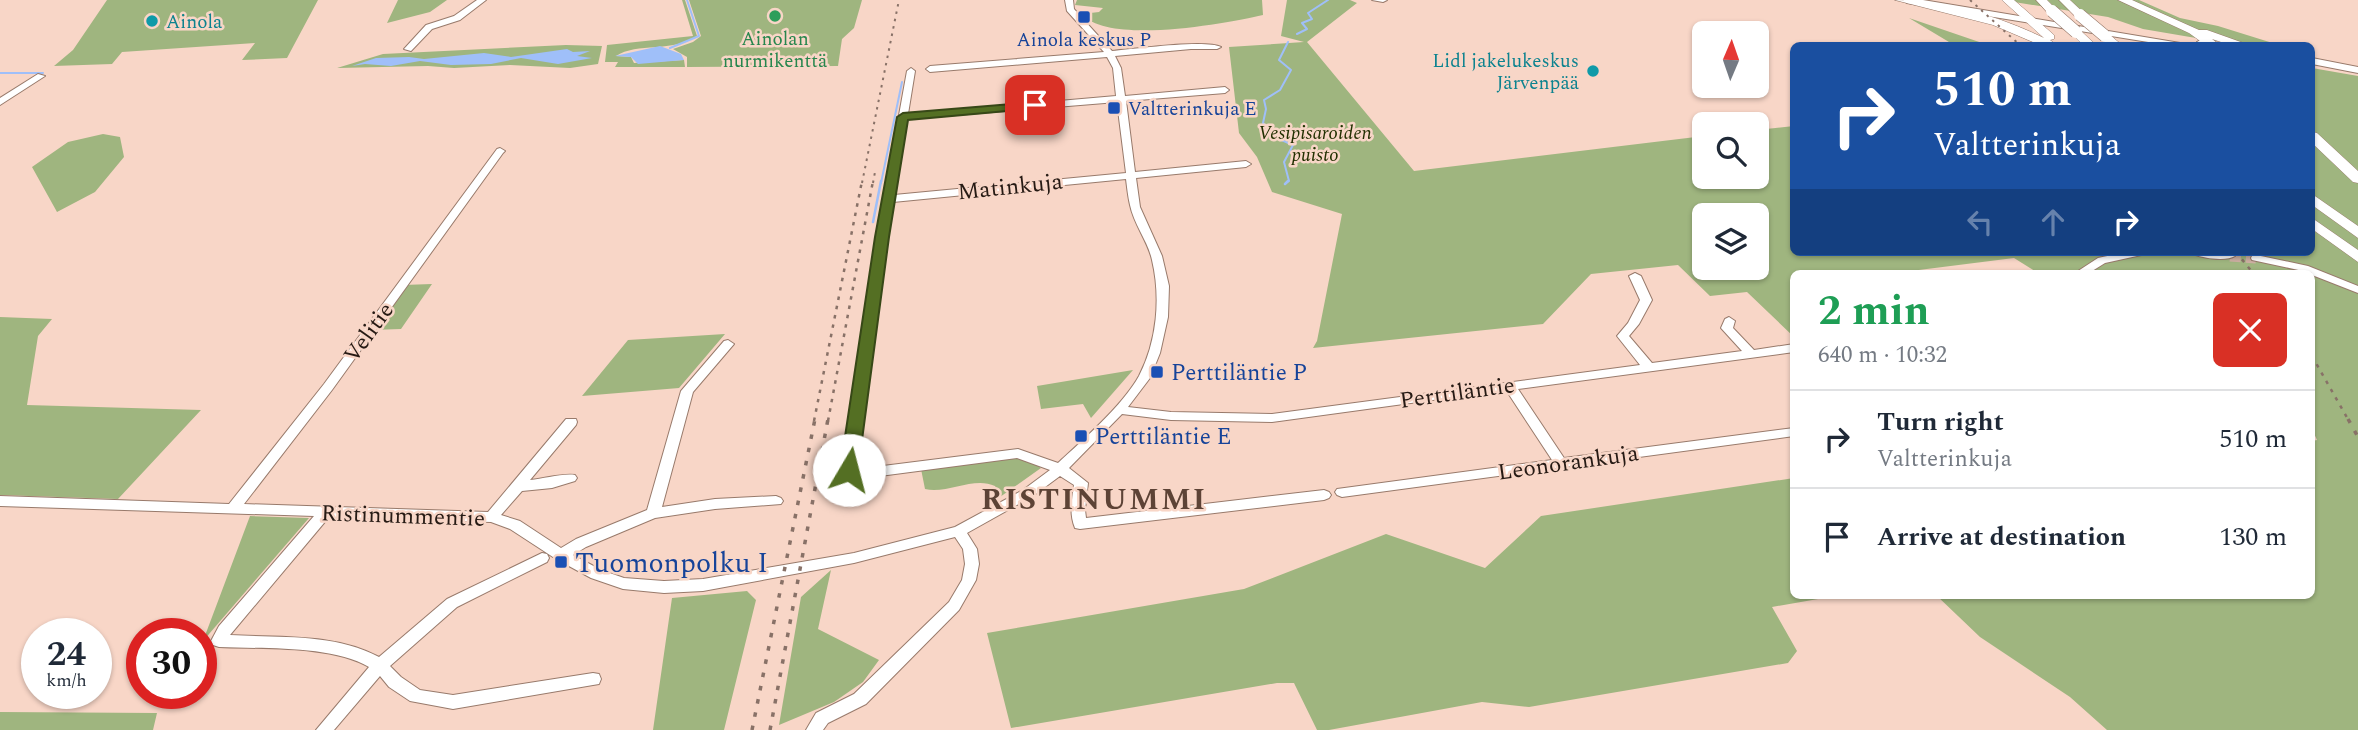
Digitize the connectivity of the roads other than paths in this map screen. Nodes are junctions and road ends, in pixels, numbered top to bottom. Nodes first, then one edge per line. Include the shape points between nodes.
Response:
1 (482, 0) edge
2 (1069, 0) edge
3 (1376, 0) edge
4 (1383, 0) edge
5 (1900, 0) edge
6 (1907, 0) edge
7 (1942, 0) edge
8 (2007, 0) edge
9 (2041, 0) edge
10 (2064, 0) edge
11 (2123, 0) edge
12 (2024, 15) junction
13 (2167, 19) junction
14 (2043, 42) edge
15 (2056, 42) edge
16 (2087, 42) edge
17 (2112, 42) edge
18 (2172, 42) edge
19 (2201, 42) edge
20 (2210, 42) edge
21 (2234, 42) edge
22 (1217, 47) dead end
23 (408, 49) dead end
24 (1110, 54) junction
25 (2315, 64) edge
26 (930, 69) dead end
27 (911, 71) dead end
28 (2358, 72) edge
29 (41, 76) dead end
30 (1225, 90) dead end
31 (1121, 98) junction
32 (0, 102) edge
33 (903, 117) junction
34 (2315, 139) edge
35 (499, 151) dead end
36 (1247, 164) dead end
37 (1131, 174) junction
38 (2358, 179) edge
39 (888, 199) junction
40 (2315, 200) edge
41 (2315, 225) edge
42 (2358, 233) edge
43 (2355, 255) edge
44 (2122, 256) edge
45 (2256, 258) dead end
46 (2086, 270) edge
47 (2309, 270) edge
48 (2315, 272) edge
49 (1635, 276) dead end
50 (2358, 290) edge
51 (1729, 321) dead end
52 (728, 344) dead end
53 (1790, 348) edge
54 (1749, 352) junction
55 (1647, 365) junction
56 (1509, 385) junction
57 (1119, 410) junction
58 (571, 422) dead end
59 (1790, 433) edge
60 (1560, 462) junction
61 (1060, 469) junction
62 (570, 478) dead end
63 (520, 486) junction
64 (1342, 492) dead end
65 (1324, 495) dead end
66 (0, 501) edge
67 (776, 501) dead end
68 (232, 509) junction
69 (325, 512) junction
70 (653, 513) junction
71 (492, 517) junction
72 (959, 531) junction
73 (561, 555) junction
74 (542, 558) dead end
75 (219, 641) joint
76 (380, 664) junction
77 (593, 680) dead end
78 (818, 724) edge
79 (324, 730) edge

1 - 23 street via 457,18 429,27
2 - 24 street via 1070,9
3 - 4 street
5 - 14 highway via 1974,15
6 - 12 main road
7 - 12 main road
8 - 12 highway
9 - 16 highway, bridge
10 - 17 highway, bridge
11 - 13 highway
12 - 15 highway
12 - 18 main road
12 - 19 main road
13 - 20 highway
13 - 21 highway
22 - 24 street
24 - 26 street
24 - 31 street
25 - 28 main road
27 - 33 street
29 - 32 street
30 - 31 street
31 - 33 street
31 - 37 street
33 - 39 street
34 - 38 highway
35 - 68 street, Velitie via 328,387
36 - 37 street
37 - 39 street, Matinkuja
37 - 57 street via 1138,214 1157,256 1163,317 1144,378
39 - 61 street via 849,470 857,474 1018,453
40 - 42 highway
41 - 43 highway
44 - 46 street
45 - 47 street
48 - 50 street
49 - 55 street via 1646,300 1623,336
51 - 54 street via 1727,328
52 - 70 street via 687,391
53 - 54 street, Perttiläntie
54 - 55 street, Perttiläntie
55 - 56 street, Perttiläntie
56 - 57 street, Perttiläntie via 1272,418
56 - 60 street
57 - 61 street, Ristinummentie
58 - 63 street
59 - 60 street, Leonorankuja
60 - 64 street, Leonorankuja
61 - 65 street via 1081,483 1080,524
61 - 72 street, Ristinummentie via 1028,493
62 - 63 street
63 - 71 street
66 - 68 street, Ristinummentie
67 - 70 street
68 - 69 street, Ristinummentie
69 - 71 street, Ristinummentie
69 - 75 street
70 - 73 street
71 - 73 street, Ristinummentie via 515,525
72 - 73 street, Ristinummentie via 854,558 702,585 623,583
72 - 78 street via 972,565 954,606 860,699
74 - 76 street via 452,603
75 - 76 street via 334,647
76 - 77 street via 416,696 453,702
76 - 79 street

